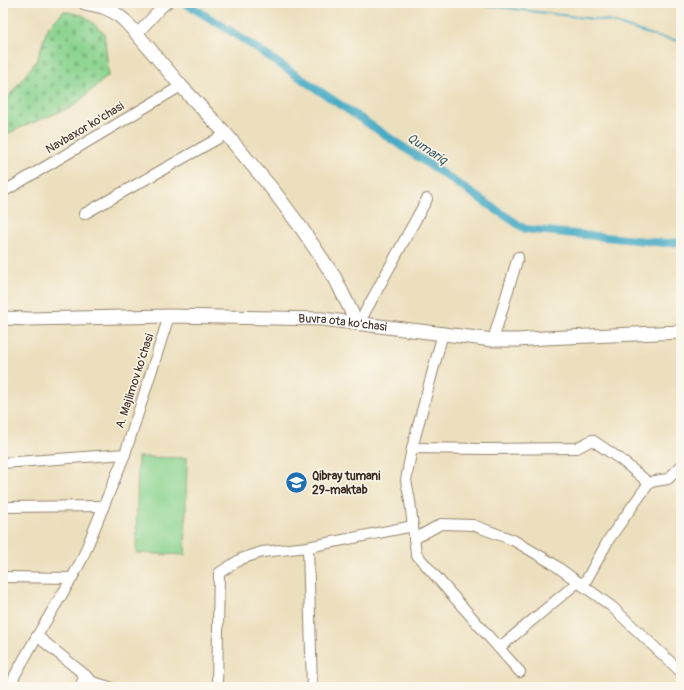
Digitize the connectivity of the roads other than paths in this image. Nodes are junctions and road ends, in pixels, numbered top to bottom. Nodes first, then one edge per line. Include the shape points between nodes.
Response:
1 (85, 3) edge
2 (164, 5) edge
3 (137, 34) junction
4 (181, 86) junction
5 (226, 134) junction
6 (3, 192) edge
7 (428, 199) dead end
8 (84, 214) dead end
9 (518, 257) dead end
10 (169, 316) junction
11 (3, 318) edge
12 (356, 322) junction
13 (681, 332) edge
14 (443, 333) junction
15 (493, 340) junction
16 (412, 448) junction
17 (125, 454) junction
18 (3, 463) edge
19 (681, 466) edge
20 (649, 483) junction
21 (104, 506) junction
22 (3, 507) edge
23 (413, 526) junction
24 (414, 540) junction
25 (308, 547) junction
26 (3, 577) edge
27 (72, 578) junction
28 (580, 584) junction
29 (36, 636) junction
30 (499, 648) junction
31 (520, 672) dead end
32 (681, 672) edge
33 (92, 681) edge
34 (11, 687) edge
35 (80, 687) edge
36 (110, 687) edge
37 (217, 687) edge
38 (312, 687) edge

1 - 3 main road via 114,12
2 - 3 street
3 - 4 main road
4 - 5 main road
4 - 6 street, Navbaxor ko'chasi
5 - 8 street
5 - 12 main road via 302,229 335,278
7 - 12 street
9 - 15 street
10 - 11 main road, Buvra ota ko'chasi
10 - 12 main road, Buvra ota ko'chasi
10 - 17 street, A. Majlimov ko'chasi
12 - 14 main road, Buvra ota ko'chasi
13 - 15 main road, Buvra ota ko'chasi
14 - 15 main road, Buvra ota ko'chasi
14 - 16 street
16 - 20 street via 577,448 592,440
16 - 23 street via 406,480
17 - 18 street
17 - 21 street, A. Majlimov ko'chasi
19 - 20 street via 668,479
20 - 28 street via 608,539
21 - 22 street
21 - 27 street, A. Majlimov ko'chasi
23 - 24 street
23 - 25 street
24 - 28 street via 441,524 473,525 514,540
24 - 30 street via 416,554
25 - 37 street via 262,552 241,559 218,573
25 - 38 street
26 - 27 street
27 - 29 street, A. Majlimov ko'chasi
28 - 30 street
28 - 32 street via 612,606
29 - 33 street
29 - 34 street, A. Majlimov ko'chasi
30 - 31 street
33 - 35 street
33 - 36 street

